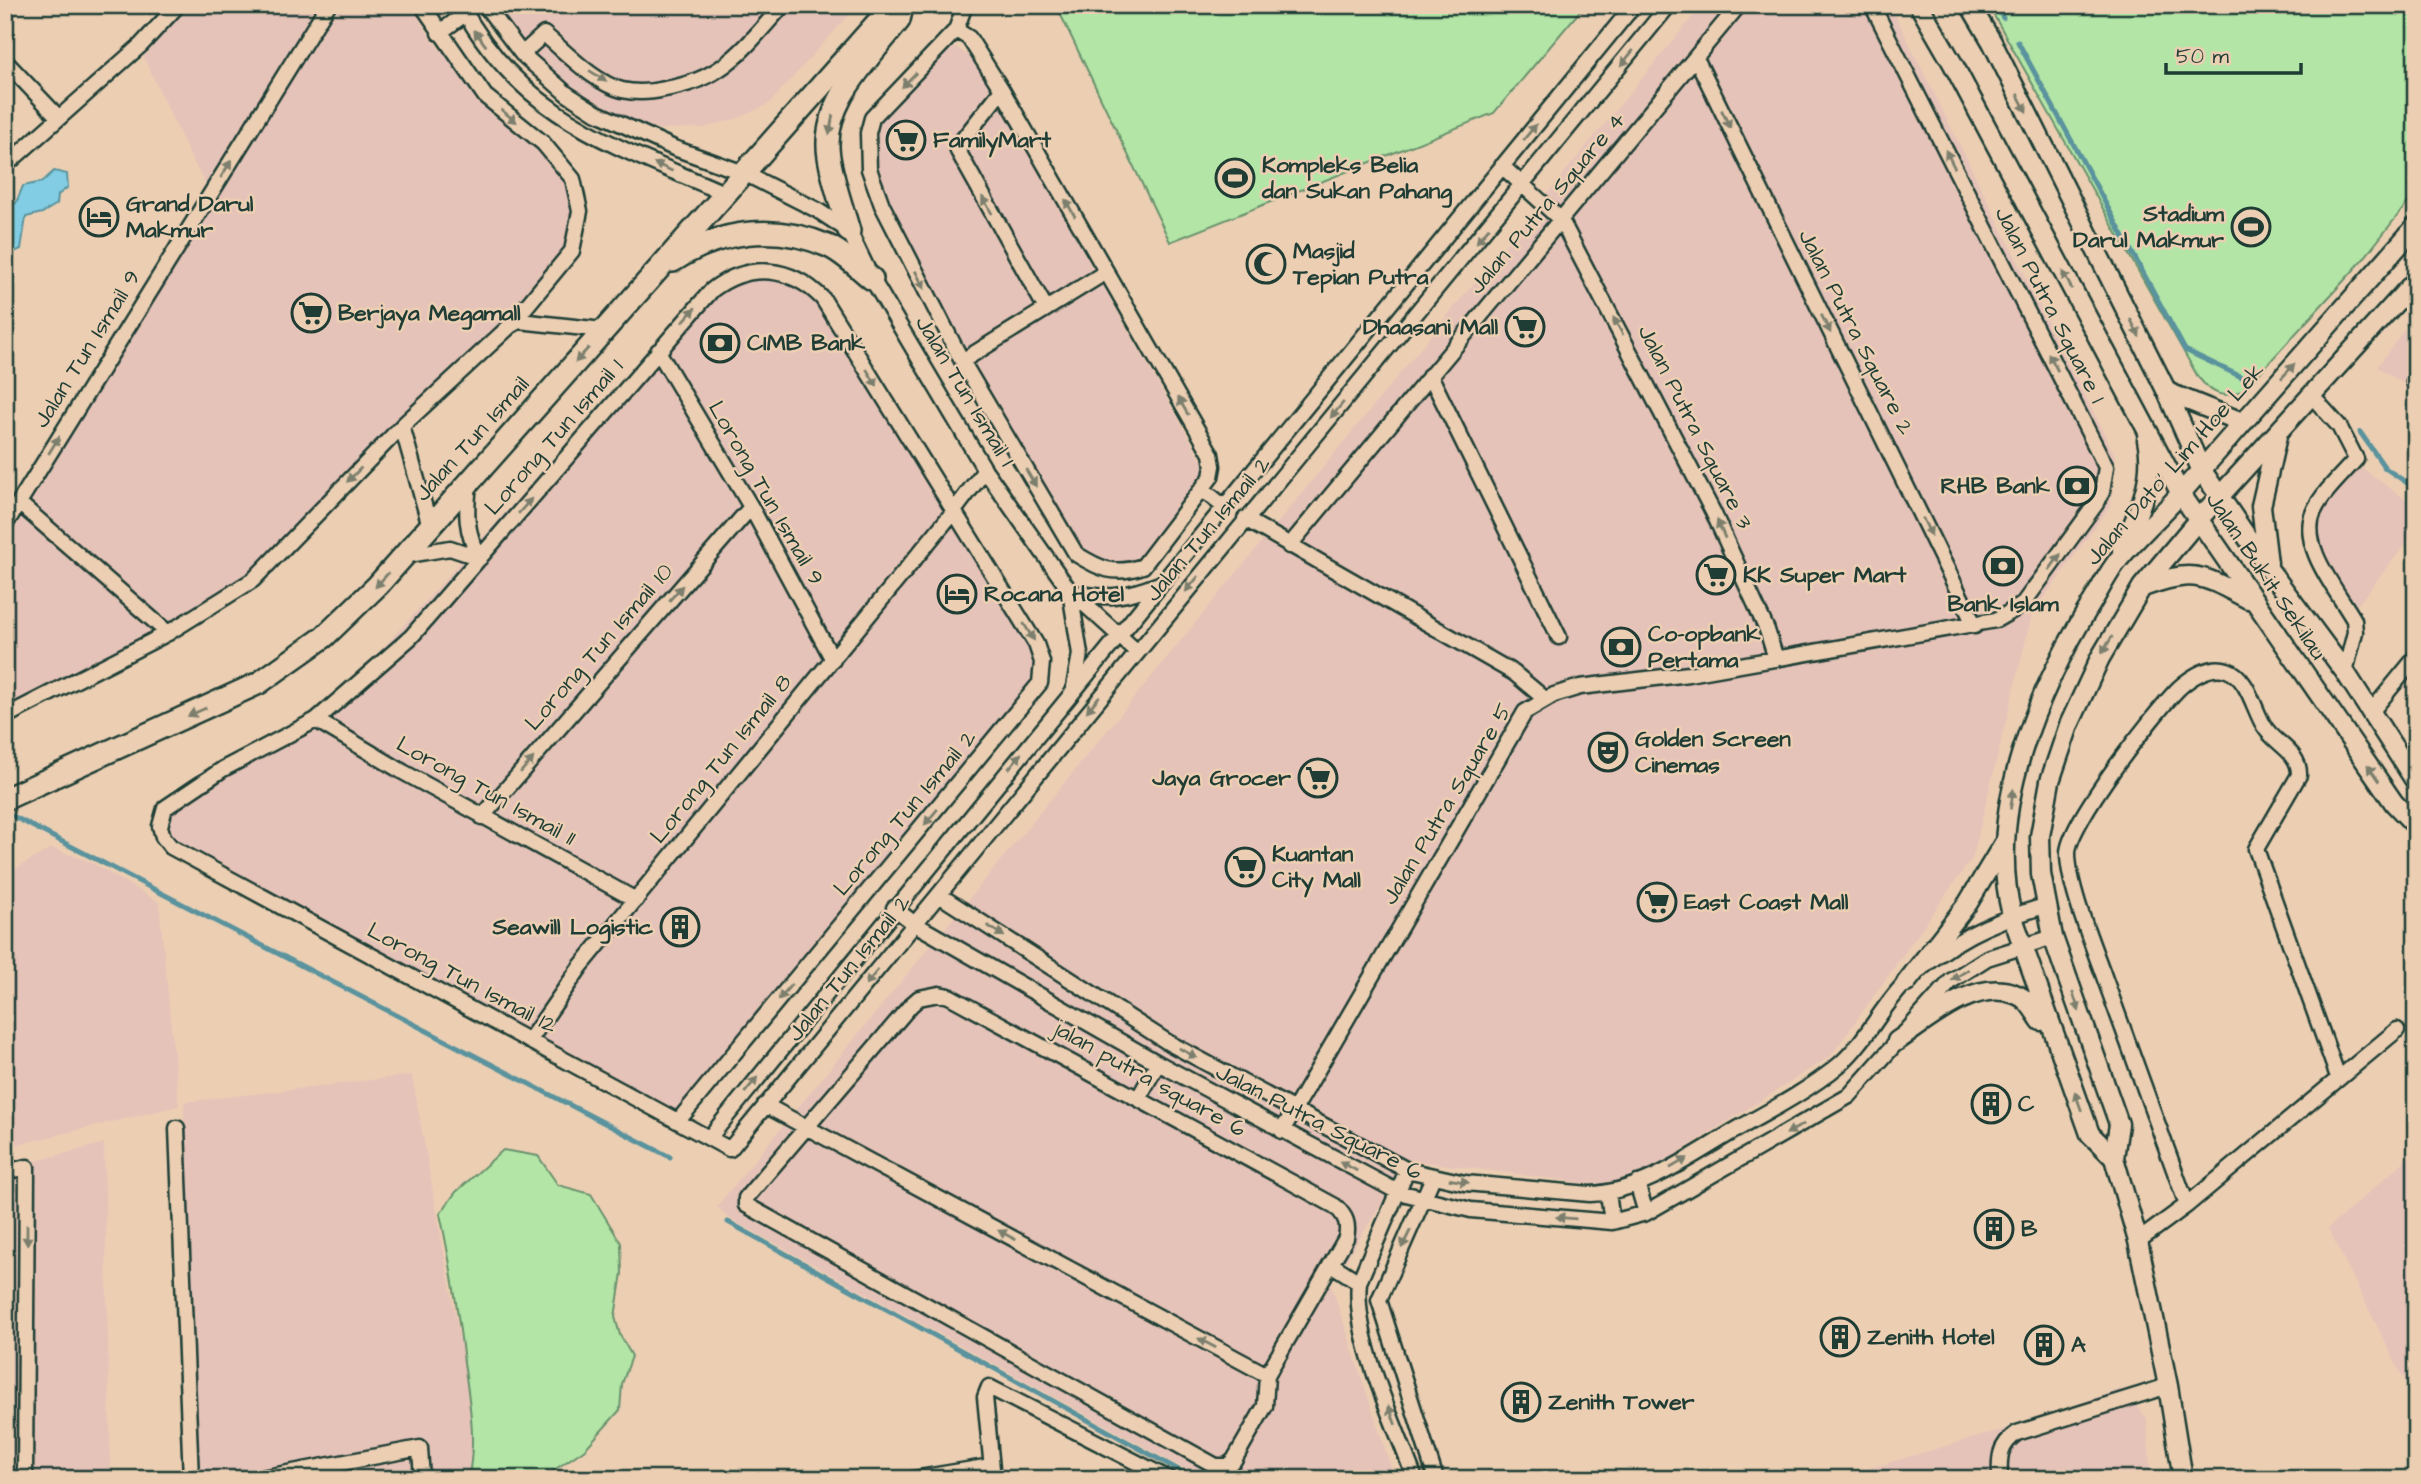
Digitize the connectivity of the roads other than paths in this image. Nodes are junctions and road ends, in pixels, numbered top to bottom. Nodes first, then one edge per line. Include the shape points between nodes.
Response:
1 (178, 5) edge
2 (328, 5) edge
3 (422, 5) edge
4 (485, 5) edge
5 (783, 5) edge
6 (893, 5) edge
7 (902, 5) edge
8 (965, 5) edge
9 (1634, 5) edge
10 (1669, 5) edge
11 (1739, 5) edge
12 (1872, 5) edge
13 (1919, 5) edge
14 (1970, 5) edge
15 (463, 10) edge
16 (956, 30) junction
17 (439, 33) junction
18 (523, 54) junction
19 (1696, 58) junction
20 (5, 61) edge
21 (1002, 90) junction
22 (59, 118) junction
23 (5, 166) edge
24 (1502, 166) junction
25 (744, 173) junction
26 (1523, 187) junction
27 (726, 194) junction
28 (1561, 220) junction
29 (2416, 226) edge
30 (849, 231) junction
31 (1107, 272) junction
32 (654, 274) junction
33 (872, 279) junction
34 (2416, 280) edge
35 (1045, 307) junction
36 (510, 326) junction
37 (603, 330) junction
38 (658, 351) junction
39 (962, 362) junction
40 (1430, 375) junction
41 (2167, 392) junction
42 (2312, 396) junction
43 (2242, 422) junction
44 (402, 426) junction
45 (2144, 427) junction
46 (2278, 433) junction
47 (2201, 469) junction
48 (985, 470) junction
49 (469, 482) junction
50 (1202, 489) junction
51 (2180, 494) junction
52 (2218, 498) junction
53 (19, 503) junction
54 (1223, 506) junction
55 (751, 507) junction
56 (954, 511) junction
57 (1245, 519) junction
58 (2198, 520) junction
59 (5, 525) edge
60 (430, 526) junction
61 (1289, 546) junction
62 (403, 556) junction
63 (480, 558) junction
64 (2118, 560) junction
65 (2270, 571) junction
66 (1161, 583) junction
67 (2142, 587) junction
68 (1070, 591) junction
69 (2251, 600) junction
70 (2011, 614) joint
71 (1975, 626) junction
72 (168, 633) junction
73 (1117, 636) junction
74 (1559, 636) dead end
75 (1141, 656) junction
76 (2416, 657) edge
77 (1776, 659) junction
78 (833, 660) junction
79 (2345, 673) junction
80 (1073, 690) junction
81 (1545, 699) junction
82 (7, 712) edge
83 (2371, 712) junction
84 (316, 720) junction
85 (2416, 782) edge
86 (5, 799) edge
87 (482, 817) junction
88 (2416, 826) edge
89 (2006, 841) junction
90 (171, 847) joint
91 (939, 895) junction
92 (636, 900) junction
93 (2045, 906) junction
94 (894, 908) junction
95 (2012, 915) junction
96 (915, 924) junction
97 (2053, 937) junction
98 (2021, 946) junction
99 (1906, 983) junction
100 (2397, 1030) dead end
101 (529, 1041) junction
102 (1897, 1041) junction
103 (2059, 1047) junction
104 (1158, 1063) junction
105 (2338, 1077) junction
106 (1138, 1099) junction
107 (765, 1105) junction
108 (1295, 1110) junction
109 (678, 1121) junction
110 (807, 1127) junction
111 (177, 1128) dead end
112 (1282, 1131) junction
113 (709, 1138) junction
114 (730, 1149) joint
115 (2114, 1158) junction
116 (1407, 1170) junction
117 (5, 1172) edge
118 (1433, 1177) junction
119 (1637, 1183) junction
120 (1398, 1192) junction
121 (1608, 1193) junction
122 (1425, 1201) junction
123 (2188, 1205) junction
124 (1646, 1213) junction
125 (1612, 1222) junction
126 (2138, 1241) junction
127 (1331, 1264) junction
128 (1359, 1282) junction
129 (1267, 1375) junction
130 (2168, 1386) junction
131 (992, 1472) edge
132 (25, 1479) edge
133 (191, 1479) edge
134 (256, 1479) edge
135 (422, 1479) edge
136 (914, 1479) edge
137 (1169, 1479) edge
138 (1415, 1479) edge
139 (1436, 1479) edge
140 (2000, 1479) edge
141 (2183, 1479) edge

1 - 22 street via 141,45
53 -> 2 street, Jalan Tun Ismail 9
3 - 17 street
4 - 18 street
18 -> 5 street via 544,34 621,90 652,92 691,85 718,73
6 - 25 main road, Jalan Tun Ismail
7 -> 30 main road via 899,20 843,94 830,120 828,155
8 - 16 street
24 -> 9 street, Jalan Tun Ismail 2
10 -> 26 street, Jalan Tun Ismail 2
11 - 19 street
70 -> 12 street, Jalan Putra Square 1 via 2098,501 2106,467
45 -> 13 street, Jalan Bukit Sekilau
14 -> 41 street, Jalan Bukit Sekilau
15 - 17 street
27 -> 15 street via 565,121 509,74
16 - 21 street via 968,37
16 -> 39 street via 872,118 868,133 869,169 882,205
17 -> 36 street via 485,96 556,156 577,189 579,224 572,251
18 - 25 street via 567,94 595,112
19 - 28 street, Jalan Putra Square 4
19 -> 71 street, Jalan Putra Square 2
20 - 22 street
31 -> 21 street
35 -> 21 street via 958,151
22 - 23 street
24 - 26 street
24 - 54 street, Jalan Tun Ismail 2
25 - 27 main road, Jalan Tun Ismail
25 - 30 street
26 - 28 street
26 -> 57 street, Jalan Tun Ismail 2
27 - 32 main road, Jalan Tun Ismail
28 - 40 street, Jalan Putra Square 4
77 -> 28 street, Jalan Putra Square 3 via 1713,512
43 -> 29 street, Jalan Dato' Lim Hoe Lek
30 - 33 street, Jalan Tun Ismail 1
31 - 35 street
50 -> 31 street via 1213,466 1211,454
32 - 33 main road via 721,238 767,231 831,247
32 - 37 main road, Jalan Tun Ismail
33 - 48 street, Jalan Tun Ismail 1
34 - 42 street, Jalan Dato' Lim Hoe Lek
35 - 39 street
36 - 37 street via 519,321
36 - 44 street
37 -> 49 main road, Jalan Tun Ismail
38 - 55 street, Lorong Tun Ismail 9
38 -> 56 street, Lorong Tun Ismail 1 via 722,282 765,271 807,282 823,299
63 -> 38 street, Lorong Tun Ismail 1
39 -> 50 street via 1076,554 1101,569 1128,571 1143,566
40 - 61 street, Jalan Putra Square 4
40 - 74 street
41 - 43 street
41 - 47 street, Jalan Bukit Sekilau
42 - 46 street, Jalan Dato' Lim Hoe Lek
42 - 79 street via 2339,426 2356,460 2320,501 2310,529 2313,547 2354,620
43 - 47 street, Jalan Dato' Lim Hoe Lek
44 - 60 street
44 -> 72 street via 253,580
45 - 51 street, Jalan Bukit Sekilau
45 - 64 street via 2150,453 2147,487
46 - 52 street, Jalan Dato' Lim Hoe Lek
46 - 65 street via 2261,506
47 - 51 street, Jalan Dato' Lim Hoe Lek
47 - 52 street, Jalan Bukit Sekilau
48 - 56 street, Lorong Tun Ismail 8
48 - 68 street, Jalan Tun Ismail 1
49 - 60 main road, Jalan Tun Ismail
49 - 63 street via 469,538
50 - 54 street
51 - 58 street, Jalan Bukit Sekilau
51 - 64 street, Jalan Dato' Lim Hoe Lek
52 - 58 street, Jalan Dato' Lim Hoe Lek
52 - 65 street, Jalan Bukit Sekilau
53 - 59 street, Jalan Tun Ismail 9
53 - 72 street
54 - 66 street, Jalan Tun Ismail 2
55 - 78 street, Lorong Tun Ismail 9
87 -> 55 street, Lorong Tun Ismail 10
56 - 78 street, Lorong Tun Ismail 8
56 -> 109 street, Lorong Tun Ismail 2 via 1036,643 1042,662 1040,683
57 - 61 street
57 -> 75 street, Jalan Tun Ismail 2 via 1148,637
58 - 67 street, Jalan Dato' Lim Hoe Lek
58 - 69 street, Jalan Bukit Sekilau
60 - 62 main road, Jalan Tun Ismail
61 - 81 street via 1514,673
62 - 63 street via 450,548
62 -> 86 main road, Jalan Tun Ismail via 324,638 259,683
63 - 84 street, Lorong Tun Ismail 1 via 411,637
89 -> 64 street, Jalan Dato' Lim Hoe Lek via 2015,780 2039,707 2071,635
65 - 79 street, Jalan Bukit Sekilau
66 - 68 street via 1127,597 1093,597
66 - 73 street, Jalan Tun Ismail 2
67 - 69 street via 2191,574
67 -> 93 street, Jalan Dato' Lim Hoe Lek via 2100,658 2050,781 2040,836
68 - 73 street, Jalan Tun Ismail 1
68 - 80 street via 1080,654
88 -> 69 street, Jalan Bukit Sekilau via 2394,803
70 - 71 street, Jalan Putra Square 5
71 - 77 street, Jalan Putra Square 5
72 - 82 street
73 - 75 street, Jalan Tun Ismail 1
73 - 80 street, Jalan Tun Ismail 2
75 -> 91 street, Jalan Tun Ismail 2
76 - 83 street
77 - 81 street, Jalan Putra Square 5 via 1580,687
78 - 92 street, Lorong Tun Ismail 8
79 - 83 street, Jalan Bukit Sekilau
94 -> 80 street, Jalan Tun Ismail 2
81 - 108 street, Jalan Putra Square 5 via 1525,712
83 - 85 street, Jalan Bukit Sekilau
84 - 87 street, Lorong Tun Ismail 11
84 - 90 street, Lorong Tun Ismail 1 via 223,769 165,808 160,825
87 - 92 street, Lorong Tun Ismail 11
89 - 95 street, Jalan Dato' Lim Hoe Lek via 2006,890
89 - 99 street via 1968,903
90 - 101 street, Lorong Tun Ismail 12
91 - 96 street, Jalan Tun Ismail 2
91 -> 108 street, Jalan Putra Square 6 via 1169,1043
92 - 101 street, Lorong Tun Ismail 8 via 581,966
93 - 95 street, Jalan Putra Square 6
93 - 97 street, Jalan Dato' Lim Hoe Lek
94 - 96 street, Jalan Putra Square 6
113 -> 94 street, Jalan Tun Ismail 2
95 - 98 street, Jalan Dato' Lim Hoe Lek
95 - 99 street, Jalan Putra Square 6 via 1949,947
96 - 104 street, Jalan Putra Square 6
96 -> 107 street, Jalan Tun Ismail 2
97 - 98 street, Jalan Putra Square 6
97 -> 115 street, Jalan Dato' Lim Hoe Lek via 2119,1124
98 -> 102 street, Jalan Putra Square 6 via 1987,958 1951,981
98 - 103 street, Jalan Dato' Lim Hoe Lek
119 -> 99 street, Jalan Putra Square 6 via 1791,1098 1840,1064
100 - 105 street
101 - 109 street, Lorong Tun Ismail 12
102 - 103 street via 1950,1005 2002,991 2029,1003
102 -> 124 street, Jalan Putra Square 6 via 1849,1096
115 -> 103 street, Jalan Dato' Lim Hoe Lek via 2090,1134
104 - 106 street
104 - 112 street, Jalan Putra Square 6
105 - 123 street
105 - 123 street via 2256,849 2299,775 2298,765 2284,745 2269,735 2238,675 2224,669 2201,673 2179,688 2086,807 2072,833 2068,854 2080,910
106 - 110 street, jalan putra square 6 via 939,994 919,998 911,1005
106 - 127 street, jalan putra square 6 via 1335,1206 1343,1213 1348,1229
107 - 110 street
107 - 114 street, Jalan Tun Ismail 2
108 - 112 street, Jalan Putra Square 5
108 - 116 street, Jalan Putra Square 6
109 - 113 street, Lorong Tun Ismail 12
129 -> 110 street
110 - 129 street, jalan putra square 6 via 746,1198 746,1205 1216,1465 1227,1466 1234,1460 1265,1406
111 - 133 street
120 -> 112 street, Jalan Putra Square 6
113 - 114 street, Lorong Tun Ismail 12
115 - 126 street, Jalan Dato' Lim Hoe Lek
116 - 118 street, Jalan Putra Square 6
116 - 120 street
117 -> 132 street via 27,1167
118 -> 121 street, Jalan Putra Square 6
118 - 122 street
119 - 121 street, Jalan Putra Square 6
119 - 124 street
120 - 122 street, Jalan Putra Square 6
120 - 128 street
121 - 125 street
125 -> 122 street, Jalan Putra Square 6 via 1471,1210
122 -> 139 street via 1379,1300
123 - 126 street
124 - 125 street, Jalan Putra Square 6
126 - 130 street, Jalan Dato' Lim Hoe Lek
127 - 128 street
127 - 129 street, jalan putra square 6
138 -> 128 street via 1364,1338 1357,1301
130 - 140 street via 2017,1433 2005,1441
130 - 141 street, Jalan Dato' Lim Hoe Lek
131 - 136 street
131 - 137 street via 985,1397 986,1389 992,1387
134 - 135 street via 420,1448

